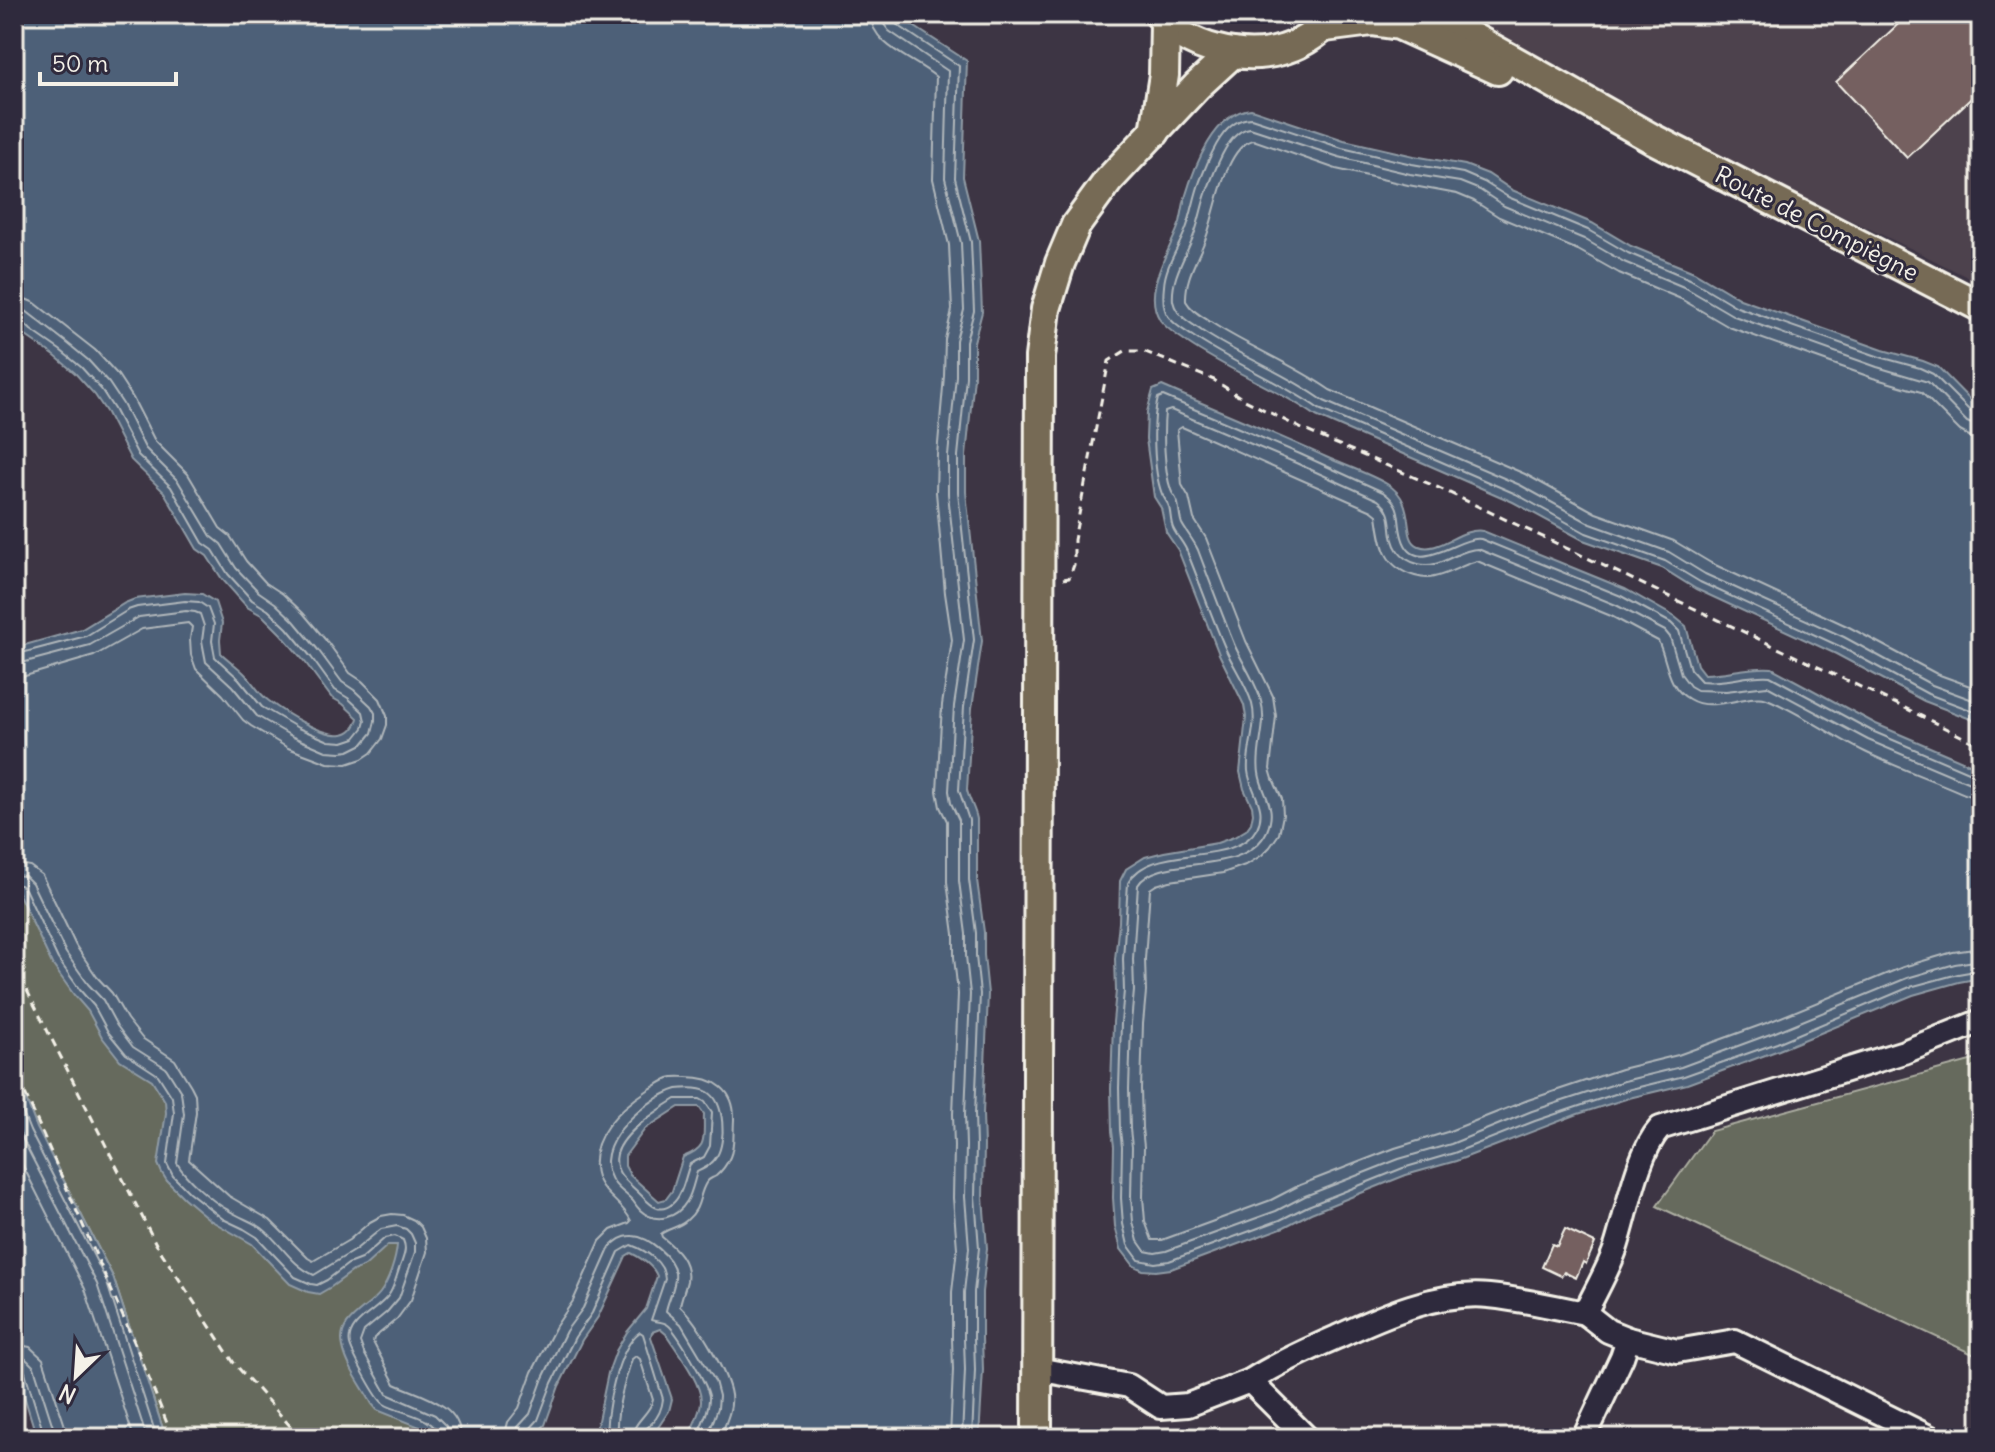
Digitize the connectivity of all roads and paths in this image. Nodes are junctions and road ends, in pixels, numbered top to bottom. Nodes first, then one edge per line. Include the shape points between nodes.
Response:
1 (1438, 14) edge
2 (1162, 18) edge
3 (1330, 20) edge
4 (1233, 53) junction
5 (1155, 132) junction
6 (1653, 139) junction
7 (1981, 307) edge
8 (1039, 578) junction
9 (1981, 746) edge
10 (14, 965) edge
11 (1981, 1021) edge
12 (14, 1068) edge
13 (1585, 1313) junction
14 (1628, 1339) junction
15 (1037, 1369) junction
16 (1250, 1381) junction
17 (173, 1438) edge
18 (301, 1438) edge
19 (1037, 1438) edge
20 (1307, 1438) edge
21 (1584, 1438) edge
22 (1931, 1438) edge

1 - 6 main road, Route de Compiègne
2 - 4 main road via 1198,45
2 - 5 main road via 1164,75
3 - 4 main road via 1284,50
3 - 6 main road, Route de Compiègne via 1399,25
4 - 5 main road
5 - 8 main road via 1108,181 1076,225 1046,309 1040,357
6 - 7 main road, Route de Compiègne
8 - 9 path via 1069,578 1109,361 1125,351 1143,351 1214,380 1302,429 1439,488
8 - 15 main road
10 - 18 path via 156,1244 234,1363
11 - 13 lane via 1904,1052 1660,1128 1635,1179 1614,1252
12 - 17 path
13 - 14 lane
13 - 16 lane via 1488,1296 1430,1302 1395,1311 1279,1362
14 - 21 lane
14 - 22 lane via 1677,1351 1735,1341
15 - 16 lane via 1129,1386 1161,1407 1188,1405
15 - 19 main road
16 - 20 lane

